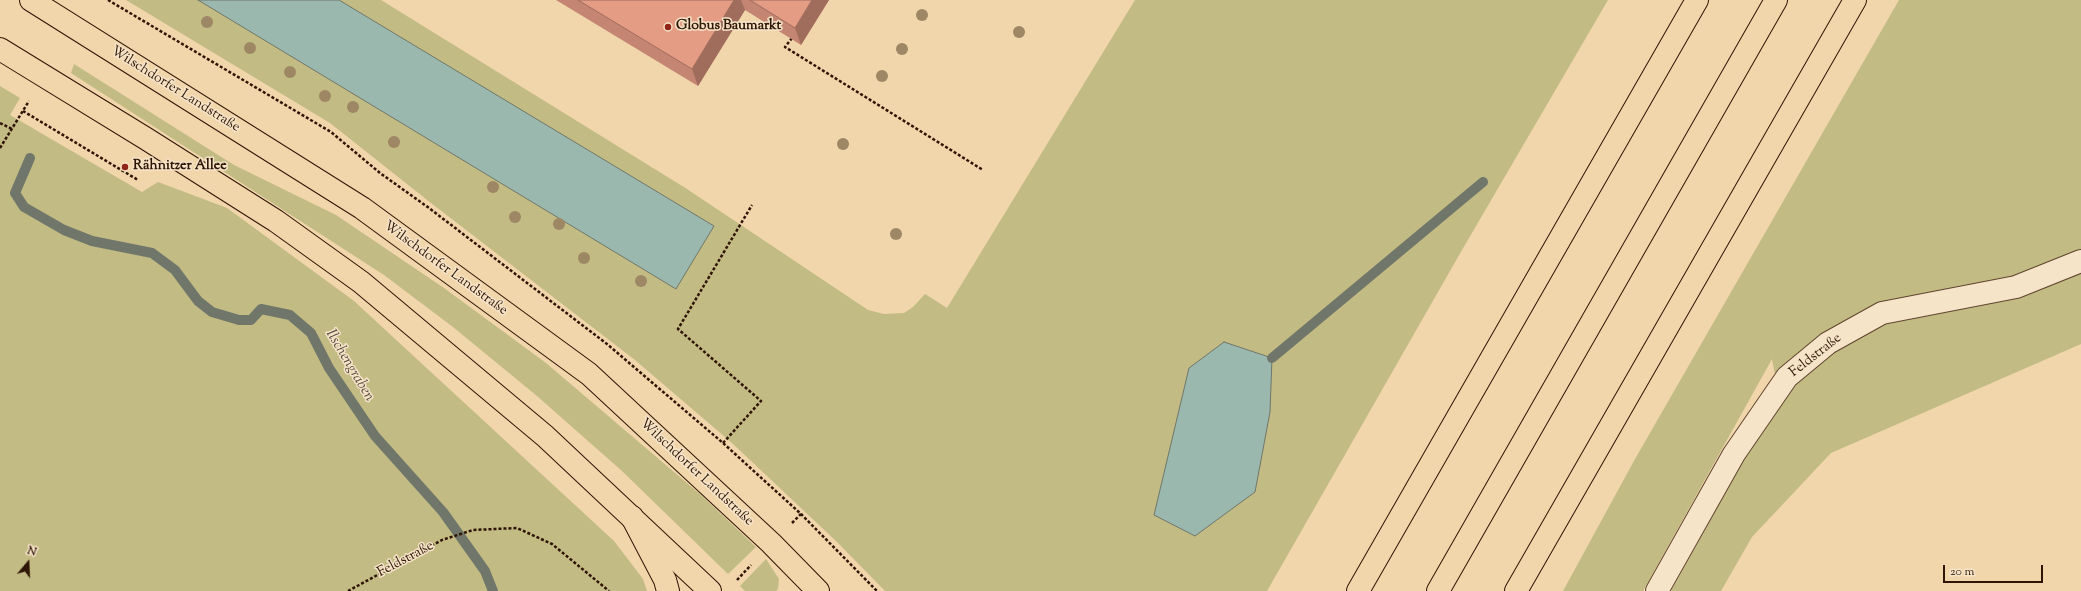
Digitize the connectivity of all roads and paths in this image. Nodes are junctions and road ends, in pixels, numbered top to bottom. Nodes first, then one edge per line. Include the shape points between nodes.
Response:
1 (31, 0) edge
2 (108, 0) edge
3 (1696, 0) edge
4 (1776, 0) edge
5 (1855, 0) edge
6 (792, 38) edge
7 (0, 49) edge
8 (23, 111) dead end
9 (0, 123) edge
10 (0, 148) edge
11 (983, 170) dead end
12 (138, 180) dead end
13 (752, 205) dead end
14 (2081, 261) edge
15 (723, 443) junction
16 (632, 517) junction
17 (348, 591) edge
18 (609, 591) edge
19 (668, 591) edge
20 (710, 591) edge
21 (818, 591) edge
22 (877, 591) edge
23 (1358, 591) edge
24 (1438, 591) edge
25 (1516, 591) edge
26 (1657, 591) edge

1 - 21 main road, Wilschdorfer Landstraße via 362,208 589,374 771,543
2 - 15 path via 331,132 380,173 607,344
3 - 23 main road
4 - 24 main road
5 - 25 main road
6 - 11 path via 785,47
7 - 16 main road via 269,217 361,282 545,436
8 - 12 path
9 - 10 path via 12,129
13 - 15 path via 678,329 762,401
14 - 26 street, Feldstraße via 2016,287 1882,313 1828,343 1787,378 1734,454
15 - 22 path via 800,514
16 - 19 main road via 665,580
16 - 20 main road
17 - 18 path, Feldstraße via 442,540 473,530 517,528 552,544

